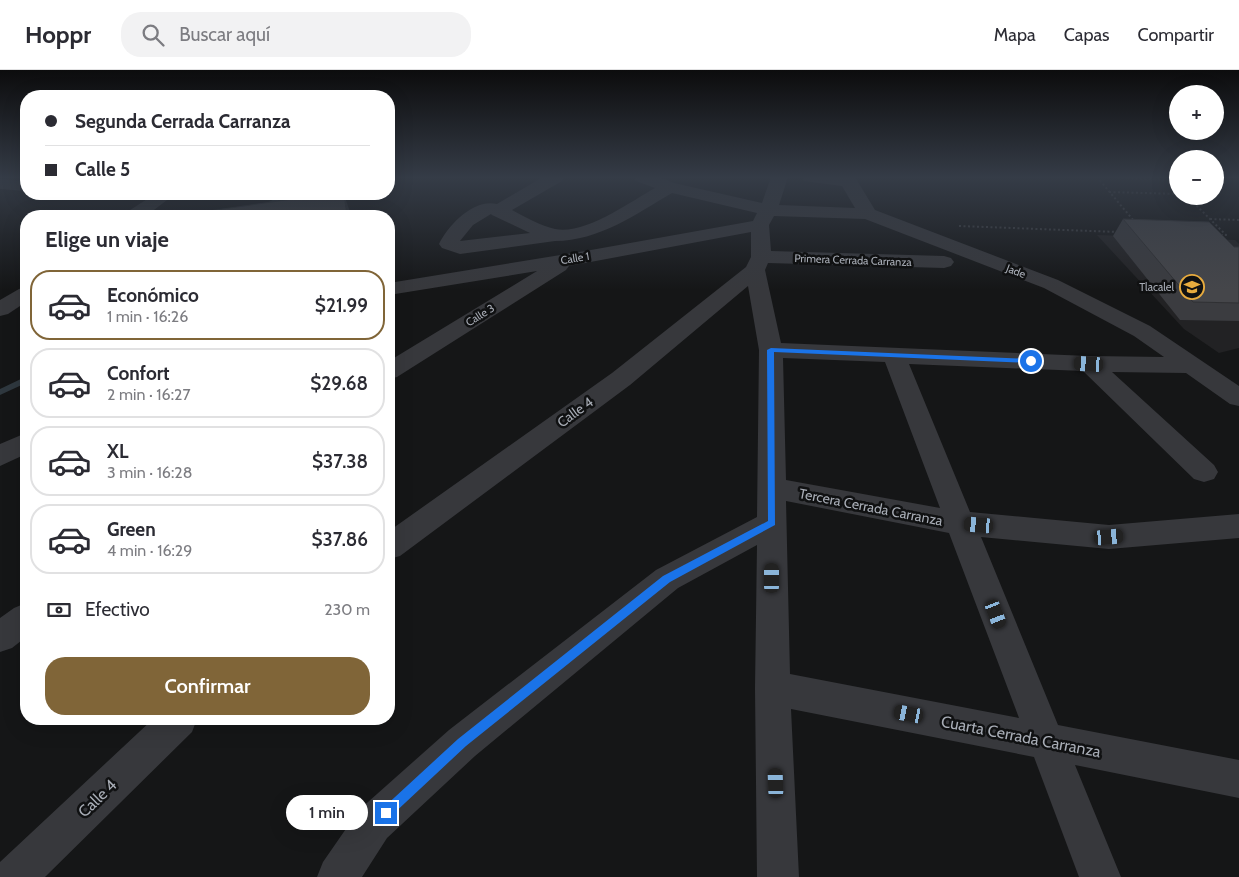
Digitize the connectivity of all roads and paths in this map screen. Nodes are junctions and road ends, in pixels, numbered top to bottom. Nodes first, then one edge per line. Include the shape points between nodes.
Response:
1 (477, 215) edge
2 (507, 215) edge
3 (618, 215) edge
4 (757, 215) edge
5 (845, 215) edge
6 (870, 215) edge
7 (1128, 215) edge
8 (1205, 215) edge
9 (764, 217) junction
10 (1209, 219) junction
11 (1239, 220) edge
12 (1138, 226) edge
13 (909, 230) junction
14 (1124, 232) edge
15 (555, 235) junction
16 (1217, 235) edge
17 (571, 259) junction
18 (944, 262) dead end
19 (758, 264) junction
20 (0, 287) edge
21 (395, 288) edge
22 (20, 292) edge
23 (20, 297) edge
24 (0, 309) edge
25 (771, 350) junction
26 (894, 355) junction
27 (1089, 364) junction
28 (1192, 365) junction
29 (395, 367) edge
30 (1239, 374) edge
31 (1213, 380) junction
32 (1239, 398) edge
33 (20, 446) edge
34 (0, 456) edge
35 (1204, 472) dead end
36 (772, 488) junction
37 (772, 523) junction
38 (960, 523) junction
39 (1239, 526) edge
40 (395, 543) edge
41 (20, 623) edge
42 (0, 638) edge
43 (773, 688) junction
44 (174, 725) edge
45 (1046, 740) junction
46 (1239, 779) edge
47 (15, 877) edge
48 (338, 877) edge
49 (778, 877) edge
50 (1100, 877) edge

1 - 15 street via 452,236 449,244 460,248
2 - 15 street
3 - 15 street via 594,228 575,234
4 - 9 street
5 - 9 street, Jade
6 - 13 street, Jade
7 - 12 path
8 - 10 path
9 - 17 street, Calle 1
9 - 19 street
10 - 11 path
10 - 16 path via 1226,235
13 - 14 path via 950,226
13 - 28 street, Jade via 1051,284 1142,331
17 - 21 street, Calle 1
17 - 29 street, Calle 3
18 - 19 street, Primera Cerrada Carranza
19 - 25 street
19 - 40 street, Calle 4 via 621,379
20 - 22 street
23 - 24 street
25 - 26 street
25 - 36 street
26 - 27 street
26 - 38 street
27 - 28 street
27 - 35 street
28 - 31 street, Jade
30 - 31 street
31 - 32 street, Jade
33 - 34 street
36 - 37 street
36 - 38 street, Tercera Cerrada Carranza
37 - 43 street
37 - 48 street via 666,579 462,743 373,824
38 - 39 street, Tercera Cerrada Carranza via 1109,537
38 - 45 street
41 - 42 street
43 - 45 street, Cuarta Cerrada Carranza
43 - 49 street
44 - 47 street, Calle 4
45 - 46 street, Cuarta Cerrada Carranza
45 - 50 street

